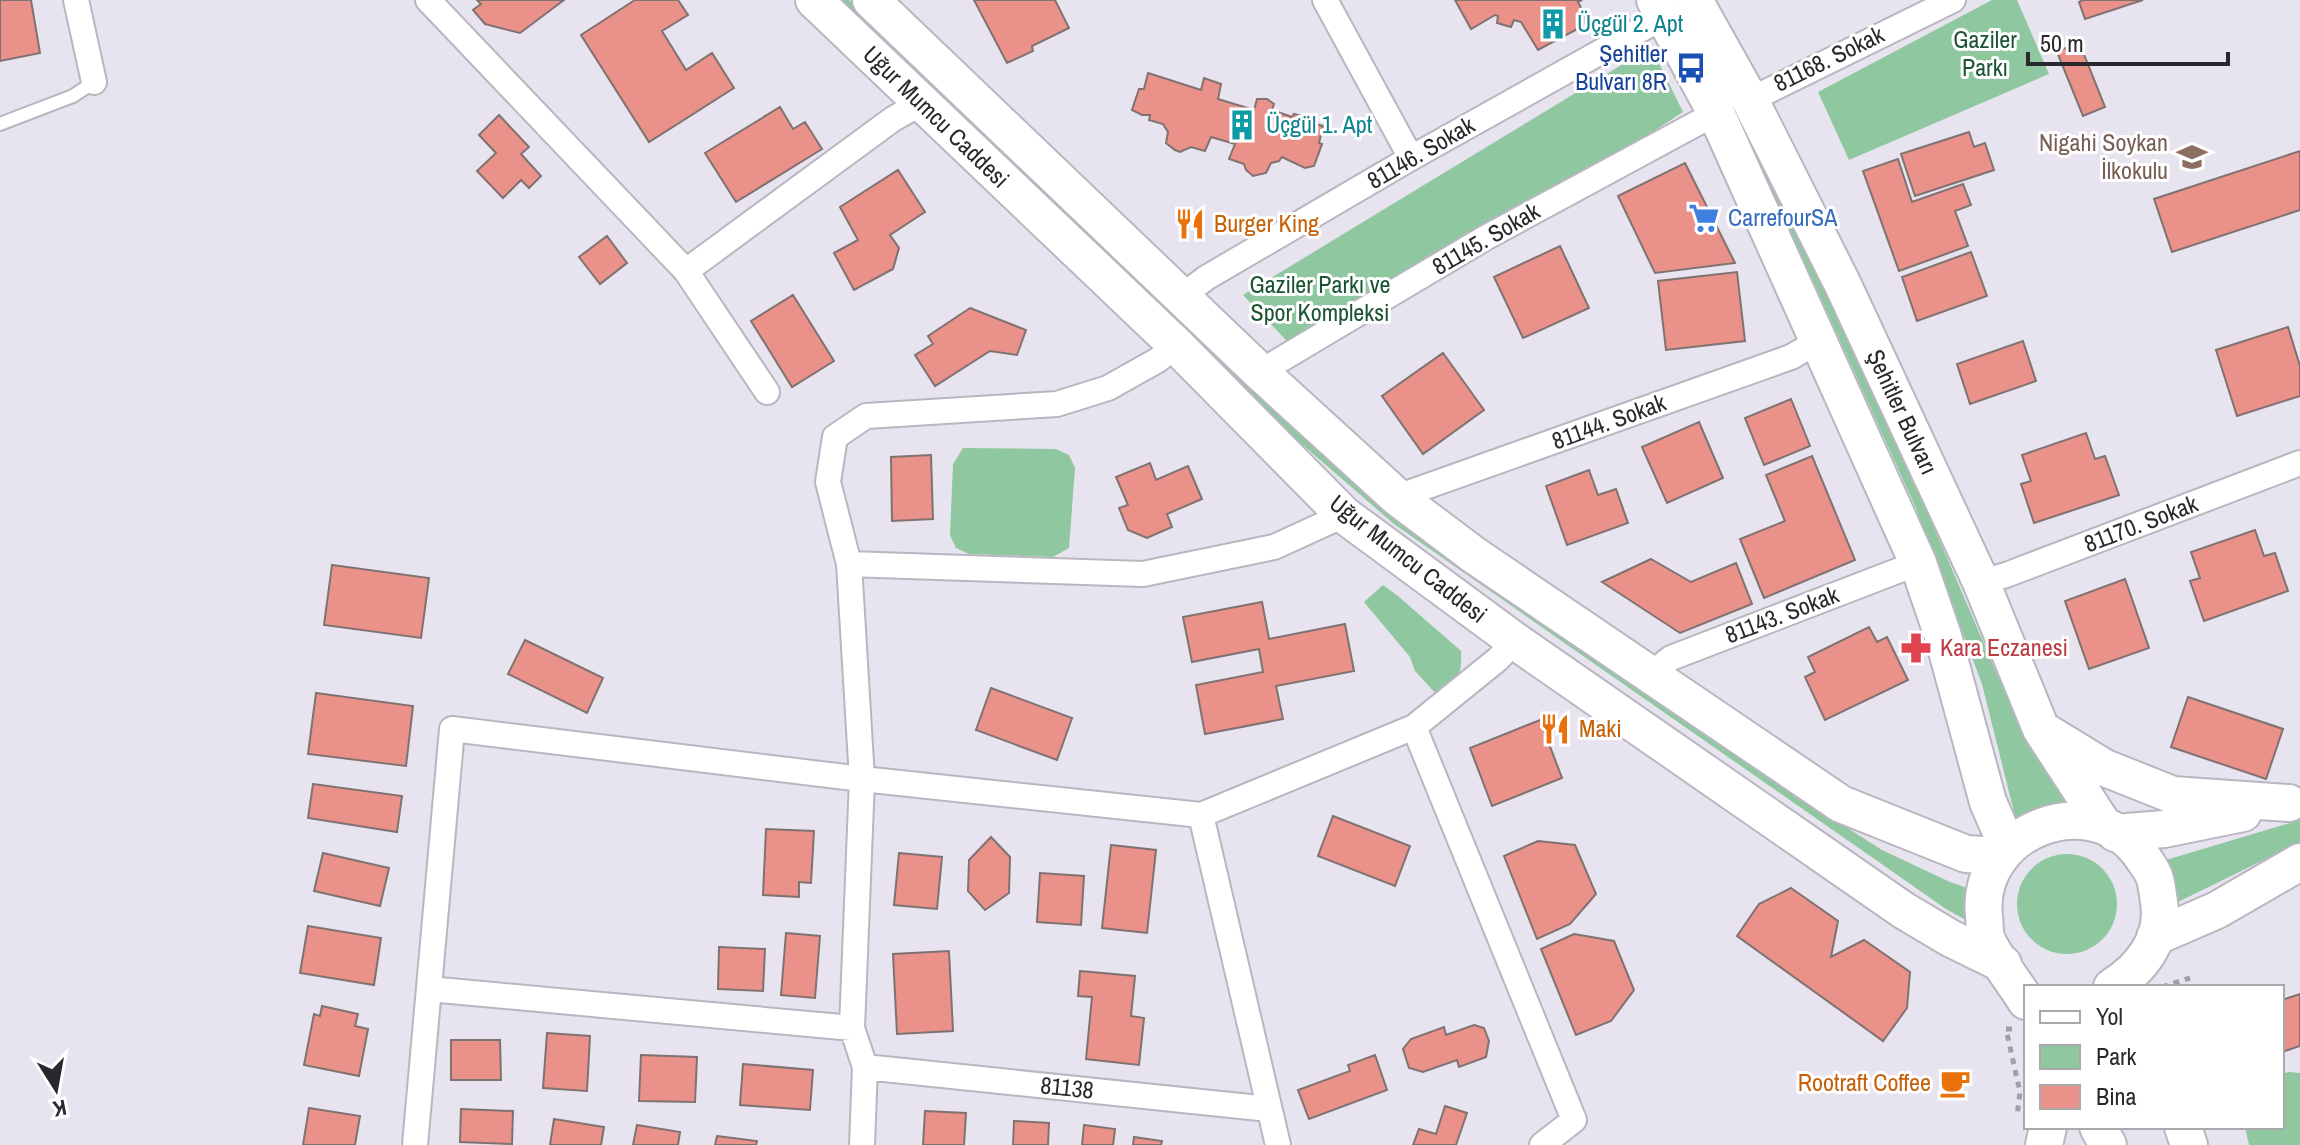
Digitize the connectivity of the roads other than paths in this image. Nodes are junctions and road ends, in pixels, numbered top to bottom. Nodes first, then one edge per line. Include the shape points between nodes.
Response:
1 (76, 0) edge
2 (428, 0) edge
3 (814, 0) edge
4 (871, 0) edge
5 (1325, 0) edge
6 (1953, 0) edge
7 (1671, 5) edge
8 (94, 82) joint
9 (1750, 100) junction
10 (921, 103) junction
11 (1716, 113) junction
12 (0, 124) edge
13 (1411, 158) junction
14 (686, 271) junction
15 (1181, 297) junction
16 (1819, 341) junction
17 (1176, 345) junction
18 (1260, 372) junction
19 (767, 392) dead end
20 (2300, 463) edge
21 (1397, 497) junction
22 (1344, 515) junction
23 (1918, 563) junction
24 (849, 564) junction
25 (1981, 582) junction
26 (1515, 641) junction
27 (1651, 674) junction
28 (1414, 727) junction
29 (2041, 729) junction
30 (862, 779) junction
31 (2295, 802) edge
32 (1201, 815) junction
33 (2109, 829) junction
34 (1991, 852) junction
35 (2300, 862) edge
36 (2154, 942) junction
37 (2169, 984) edge
38 (2115, 985) edge
39 (429, 989) junction
40 (2015, 991) edge
41 (852, 1028) junction
42 (865, 1067) junction
43 (1269, 1109) junction
44 (415, 1145) edge
45 (862, 1145) edge
46 (1278, 1145) edge
47 (1542, 1145) edge

1 - 8 street
2 - 14 street
3 - 10 main road, Uğur Mumcu Caddesi
4 - 15 main road, Uğur Mumcu Caddesi
5 - 13 street
6 - 9 street, 81168. Sokak
7 - 9 main road, Şehitler Bulvarı
7 - 11 main road, Şehitler Bulvarı
7 - 13 street, 81146. Sokak
8 - 12 lane via 73,96
9 - 25 main road, Şehitler Bulvarı
10 - 14 street
10 - 17 main road, Uğur Mumcu Caddesi
11 - 16 main road, Şehitler Bulvarı
11 - 18 street, 81145. Sokak via 1485,238
13 - 15 street, 81146. Sokak
14 - 19 street
15 - 18 main road, Uğur Mumcu Caddesi
16 - 21 street, 81144. Sokak via 1791,357
16 - 23 main road, Şehitler Bulvarı
17 - 22 main road, Uğur Mumcu Caddesi
17 - 24 street via 1108,388 1057,404 866,416 835,437 828,482
18 - 21 main road, Uğur Mumcu Caddesi
20 - 25 street, 81170. Sokak
21 - 27 main road, Uğur Mumcu Caddesi
22 - 24 street via 1274,547 1143,574
22 - 26 main road, Uğur Mumcu Caddesi
23 - 27 street, 81143. Sokak via 1671,658
23 - 34 main road, Şehitler Bulvarı via 1988,802
24 - 30 street
25 - 29 main road, Şehitler Bulvarı
26 - 28 street
26 - 40 main road, Uğur Mumcu Caddesi via 1950,938
27 - 34 main road, Uğur Mumcu Caddesi via 1841,804
28 - 32 street
28 - 47 street via 1574,1120
29 - 31 main road via 2105,768 2173,795
29 - 33 main road, Şehitler Bulvarı
30 - 32 street
30 - 39 street via 452,729
30 - 41 street
31 - 33 main road via 2164,829
32 - 43 street
33 - 34 main road via 2065,820 2028,830
33 - 36 main road, Şehitler Bulvarı via 2134,845 2154,876 2161,912
34 - 40 main road via 1982,896 1987,939
35 - 36 main road
36 - 37 main road
36 - 38 main road via 2132,974
39 - 41 street
39 - 44 street
41 - 42 street
42 - 43 street, 81138
42 - 45 street
43 - 46 street

